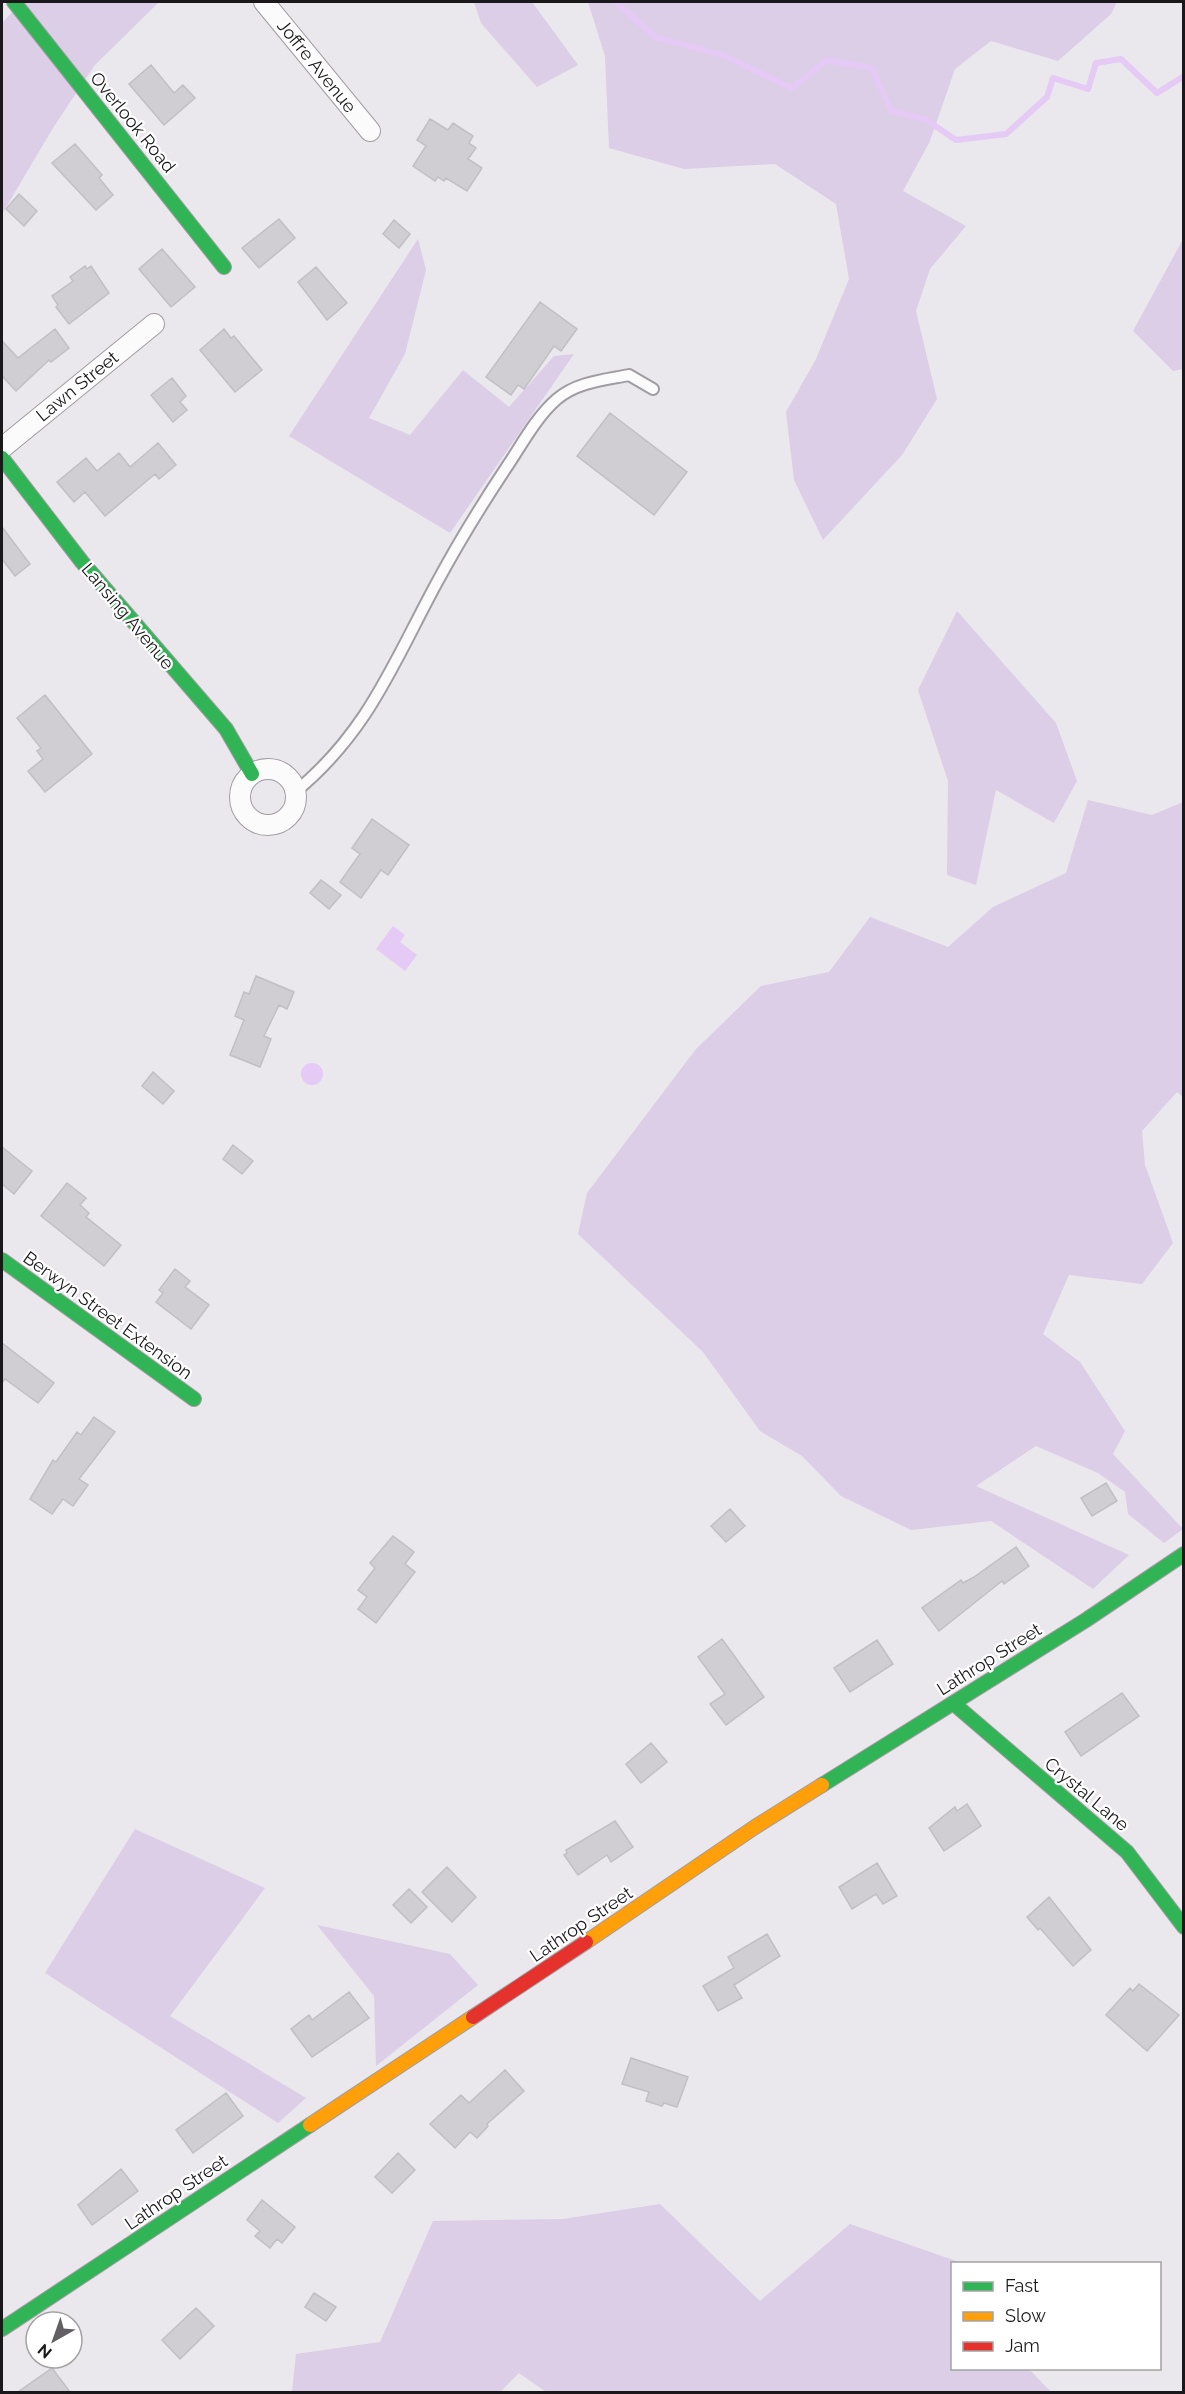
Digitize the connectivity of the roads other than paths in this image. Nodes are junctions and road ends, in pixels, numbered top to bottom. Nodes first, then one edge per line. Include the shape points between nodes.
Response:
1 (14, 2) edge
2 (264, 2) edge
3 (370, 131) dead end
4 (224, 267) dead end
5 (154, 324) dead end
6 (652, 389) dead end
7 (2, 448) edge
8 (2, 458) edge
9 (252, 774) junction
10 (295, 792) junction
11 (2, 1260) edge
12 (194, 1399) dead end
13 (1184, 1554) edge
14 (953, 1703) junction
15 (1184, 1927) edge
16 (2, 2329) edge

1 - 4 street, Overlook Road
2 - 3 street, Joffre Avenue
5 - 7 street, Lawn Street
6 - 10 lane via 629,375 586,383 557,399 483,503 435,585 388,678 351,737 333,760
8 - 9 street, Lansing Avenue via 89,570 226,729
9 - 10 street via 279,771
9 - 10 street via 242,787 241,804 251,819 259,823 269,825 286,818 292,811
11 - 12 street, Berwyn Street Extension
13 - 14 street, Lathrop Street
14 - 15 street, Crystal Lane via 1127,1852
14 - 16 street, Lathrop Street via 755,1827

